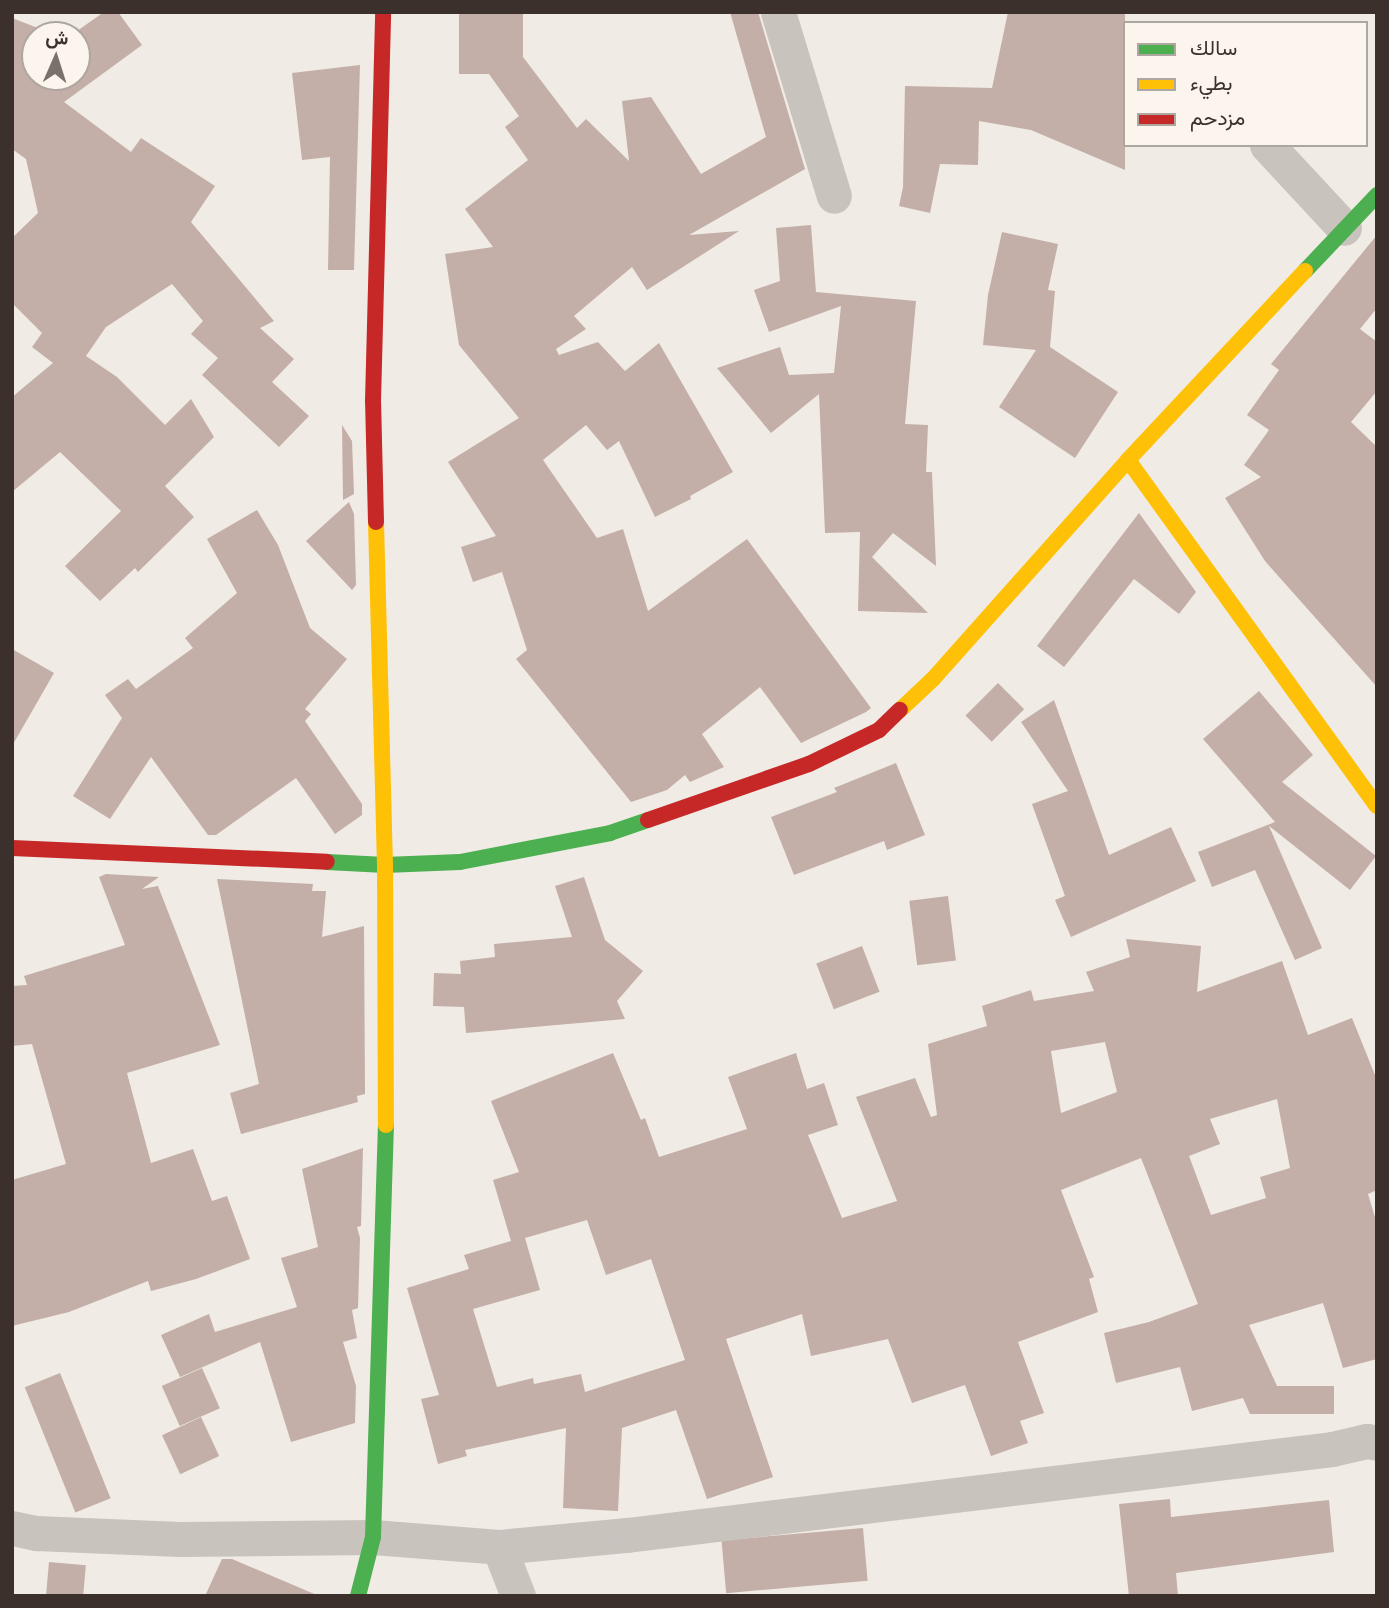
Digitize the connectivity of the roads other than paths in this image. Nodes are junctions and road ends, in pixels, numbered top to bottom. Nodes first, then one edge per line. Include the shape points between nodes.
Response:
1 (383, 12) edge
2 (778, 12) edge
3 (1270, 147) edge
4 (834, 196) dead end
5 (1366, 211) edge
6 (1128, 460) junction
7 (1377, 806) edge
8 (12, 848) edge
9 (385, 865) junction
10 (1377, 1443) edge
11 (12, 1528) edge
12 (373, 1537) junction
13 (499, 1546) junction
14 (358, 1596) edge
15 (517, 1596) edge

1 - 9 street via 373,401
2 - 4 street
3 - 5 street
5 - 6 street
6 - 7 street
6 - 9 street via 933,679 879,730 809,764 610,833 460,862
8 - 9 street
9 - 12 street via 387,1090
10 - 13 street via 627,1535
11 - 12 street via 180,1539
12 - 13 street
12 - 14 street
13 - 15 street

